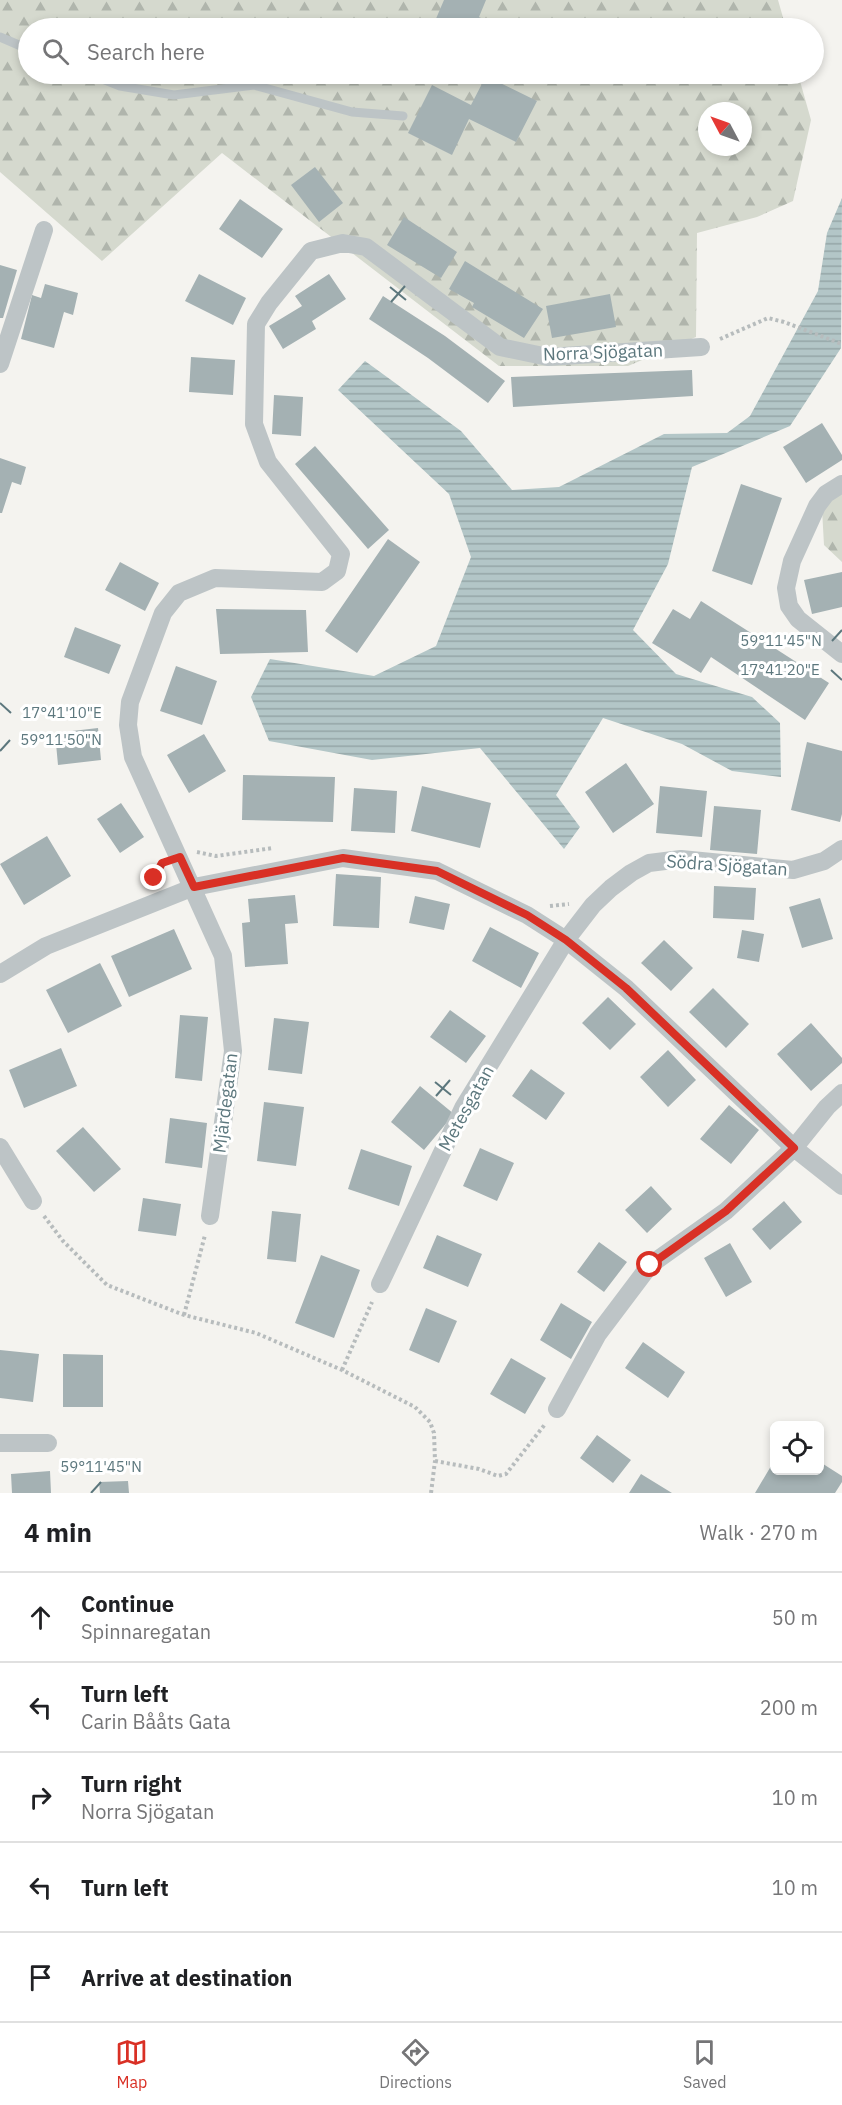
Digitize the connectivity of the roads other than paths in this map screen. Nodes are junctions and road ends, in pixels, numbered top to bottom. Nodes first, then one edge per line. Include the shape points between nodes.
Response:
1 (0, 37) edge
2 (18, 45) edge
3 (115, 84) edge
4 (403, 116) dead end
5 (44, 230) dead end
6 (701, 347) road end
7 (0, 364) edge
8 (842, 484) edge
9 (842, 654) edge
10 (842, 849) edge
11 (194, 887) junction
12 (566, 940) junction
13 (0, 974) edge
14 (842, 1094) edge
15 (0, 1147) edge
16 (794, 1148) junction
17 (842, 1186) edge
18 (33, 1201) road end
19 (210, 1216) road end
20 (380, 1284) road end
21 (557, 1409) road end
22 (0, 1443) edge
23 (48, 1443) dead end

1 - 2 lane
3 - 4 lane via 174,95 254,85 352,112
5 - 7 street
6 - 11 street, Norra Sjögatan via 548,357 500,347 366,247 344,243 311,250 256,324 254,424 268,462 341,555 337,571 322,582 215,578 179,593 163,613 130,702 128,725 133,757
8 - 9 street via 826,494 817,506 792,561 786,588 789,606 798,619
10 - 12 street, Södra Sjögatan via 824,861 793,870 681,859 649,863 611,888
11 - 12 street via 343,858 437,871 527,915
11 - 13 street via 46,946
11 - 19 street, Mjärdegatan via 223,956 233,1052
12 - 16 street via 626,988
12 - 20 street, Metesgatan via 463,1108
14 - 16 street
15 - 18 street
16 - 17 street
16 - 21 street via 726,1211 650,1265 598,1334
22 - 23 street

